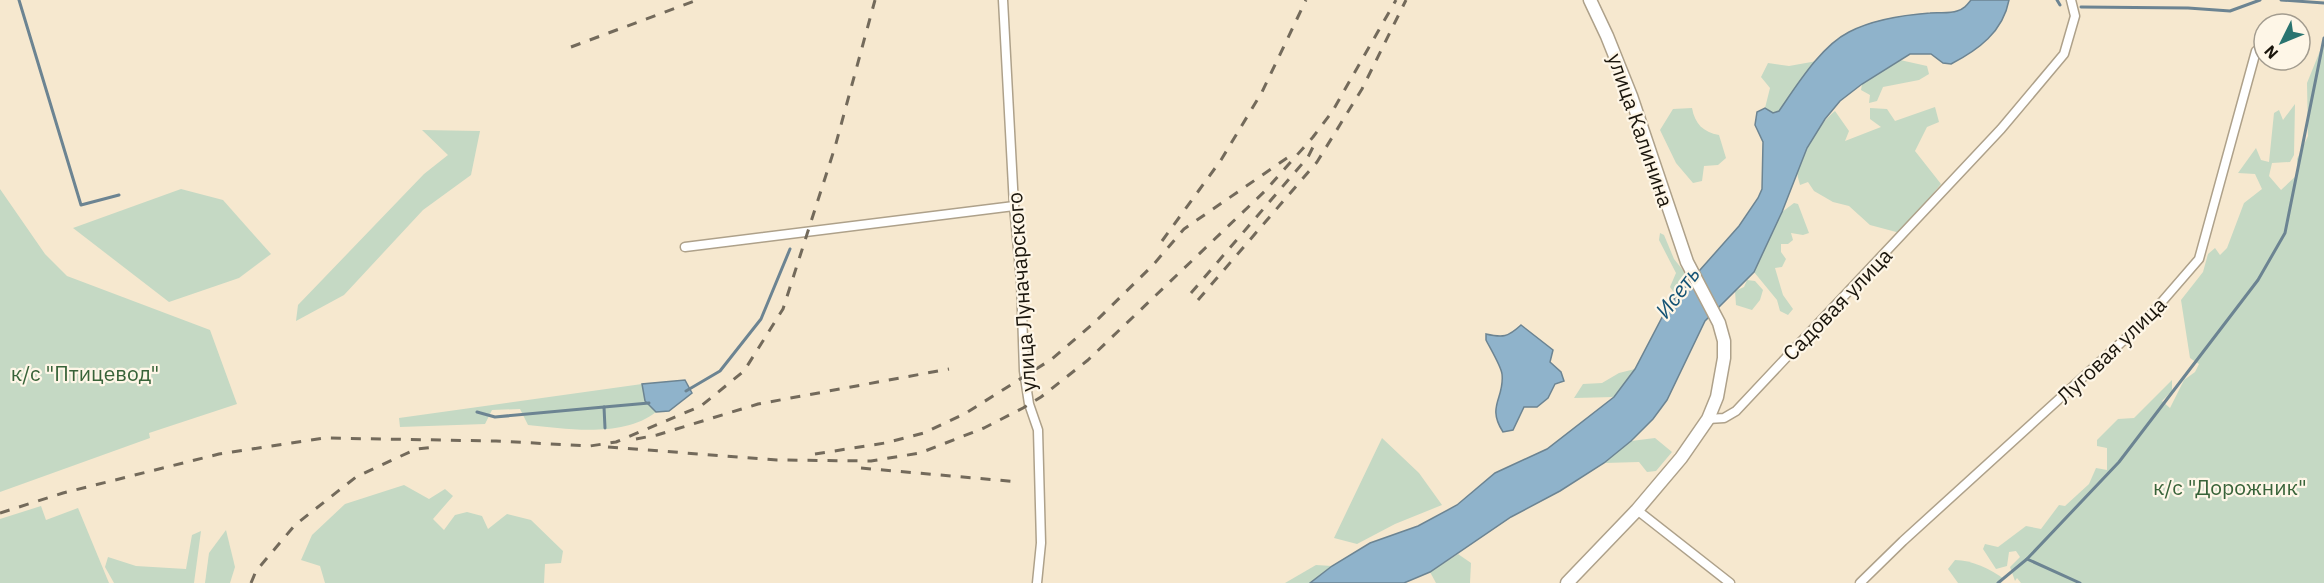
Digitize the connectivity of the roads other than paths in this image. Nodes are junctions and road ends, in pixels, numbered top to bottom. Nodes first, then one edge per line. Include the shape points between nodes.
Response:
1 (1003, 0) edge
2 (1590, 0) edge
3 (2071, 0) edge
4 (2252, 66) edge
5 (1014, 206) junction
6 (684, 248) dead end
7 (1708, 419) junction
8 (1637, 510) junction
9 (1037, 583) edge
10 (1567, 583) edge
11 (1730, 583) edge
12 (1860, 583) edge

1 - 5 street, улица Луначарского
2 - 7 main road, улица Калинина via 1631,96 1687,262 1719,322 1724,358 1718,397
3 - 7 street, Садовая улица via 2075,16 2064,54 2001,129 1736,411 1724,418
4 - 12 street, Луговая улица via 2199,259 2147,319
5 - 6 street
5 - 9 street, улица Луначарского via 1024,371 1038,430 1041,543
7 - 8 main road
8 - 10 main road
8 - 11 street

